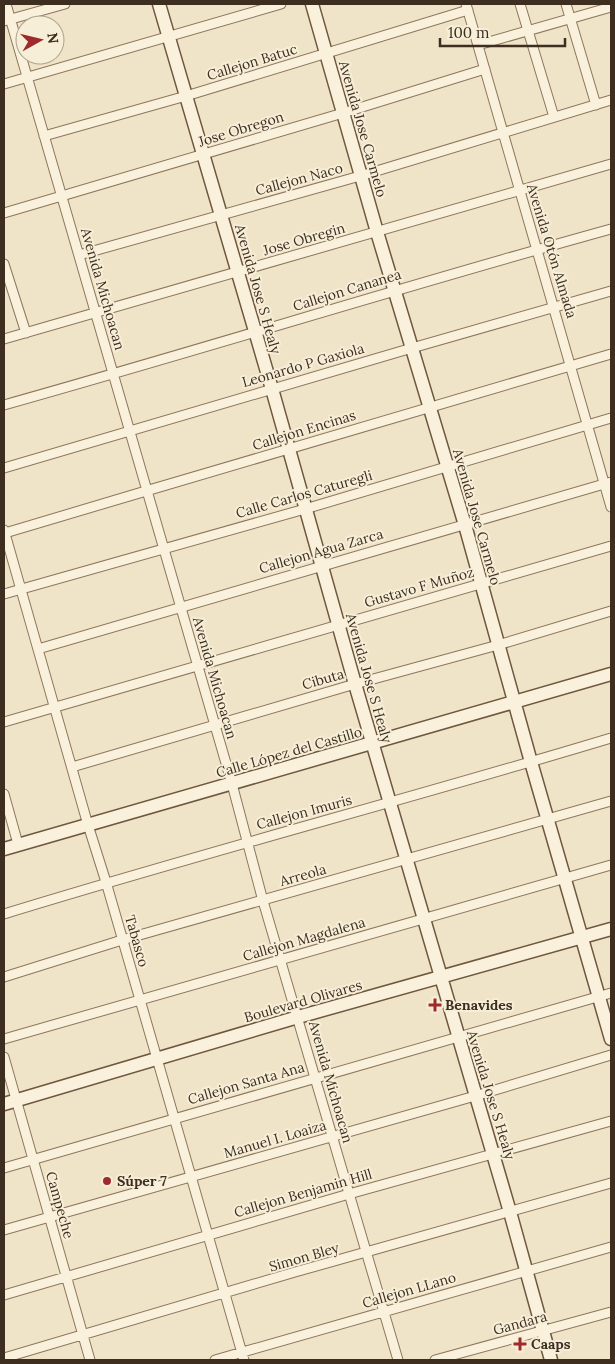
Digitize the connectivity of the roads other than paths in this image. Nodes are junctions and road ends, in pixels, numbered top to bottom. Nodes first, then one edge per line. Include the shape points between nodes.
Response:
1 (6, 4) edge
2 (65, 4) edge
3 (159, 4) edge
4 (281, 4) edge
5 (312, 4) edge
6 (520, 4) edge
7 (566, 4) edge
8 (611, 6) edge
9 (467, 7) edge
10 (570, 18) junction
11 (7, 20) edge
12 (528, 30) junction
13 (168, 36) junction
14 (478, 45) junction
15 (326, 54) junction
16 (485, 69) junction
17 (27, 77) junction
18 (4, 84) edge
19 (186, 96) junction
20 (611, 100) edge
21 (596, 105) junction
22 (344, 113) junction
23 (554, 117) junction
24 (502, 132) junction
25 (44, 136) junction
26 (202, 155) junction
27 (611, 164) edge
28 (360, 176) junction
29 (519, 191) junction
30 (61, 196) junction
31 (4, 213) edge
32 (221, 215) junction
33 (611, 229) edge
34 (377, 232) junction
35 (538, 249) junction
36 (79, 254) junction
37 (4, 264) edge
38 (238, 272) junction
39 (394, 290) junction
40 (611, 290) edge
41 (554, 307) junction
42 (96, 313) junction
43 (26, 333) junction
44 (254, 333) junction
45 (4, 339) edge
46 (412, 348) junction
47 (611, 354) edge
48 (571, 365) junction
49 (114, 374) junction
50 (272, 389) junction
51 (4, 405) edge
52 (428, 406) junction
53 (611, 418) edge
54 (589, 425) junction
55 (130, 431) junction
56 (288, 450) junction
57 (447, 467) junction
58 (4, 468) edge
59 (608, 483) edge
60 (146, 491) junction
61 (611, 507) edge
62 (306, 509) junction
63 (465, 525) junction
64 (4, 532) edge
65 (611, 546) edge
66 (163, 548) junction
67 (322, 565) junction
68 (482, 584) junction
69 (21, 589) junction
70 (4, 594) edge
71 (180, 607) junction
72 (611, 611) edge
73 (338, 625) junction
74 (498, 645) junction
75 (38, 649) junction
76 (196, 666) junction
77 (611, 674) edge
78 (354, 684) junction
79 (514, 703) junction
80 (54, 707) junction
81 (4, 722) edge
82 (214, 725) junction
83 (611, 738) edge
84 (372, 743) junction
85 (531, 762) junction
86 (72, 767) junction
87 (232, 784) junction
88 (4, 794) edge
89 (611, 801) edge
90 (390, 803) junction
91 (548, 820) junction
92 (88, 825) junction
93 (248, 842) junction
94 (18, 844) junction
95 (4, 849) edge
96 (406, 859) junction
97 (611, 866) edge
98 (564, 879) junction
99 (106, 882) junction
100 (263, 901) junction
101 (4, 914) edge
102 (424, 918) junction
103 (611, 929) edge
104 (582, 938) junction
105 (122, 940) junction
106 (281, 960) junction
107 (4, 977) edge
108 (440, 977) junction
109 (611, 993) edge
110 (598, 996) junction
111 (140, 1001) junction
112 (298, 1017) junction
113 (458, 1036) junction
114 (4, 1039) edge
115 (611, 1039) edge
116 (611, 1055) edge
117 (4, 1057) edge
118 (157, 1059) junction
119 (315, 1078) junction
120 (475, 1096) junction
121 (10, 1102) edge
122 (174, 1118) junction
123 (611, 1121) edge
124 (332, 1137) junction
125 (492, 1153) junction
126 (33, 1159) junction
127 (4, 1168) edge
128 (190, 1177) junction
129 (611, 1183) edge
130 (349, 1194) junction
131 (510, 1212) junction
132 (49, 1217) junction
133 (4, 1230) edge
134 (208, 1235) junction
135 (611, 1247) edge
136 (366, 1254) junction
137 (526, 1271) junction
138 (66, 1277) junction
139 (224, 1294) junction
140 (4, 1295) edge
141 (611, 1312) edge
142 (384, 1313) junction
143 (543, 1331) junction
144 (83, 1334) junction
145 (243, 1356) edge
146 (4, 1358) edge
147 (90, 1360) edge
148 (215, 1360) edge
149 (398, 1360) edge
150 (435, 1360) edge
151 (551, 1360) edge

1 - 11 street, Avenida Michoacan
2 - 11 street
3 - 13 street, Avenida Jose S Healy
4 - 13 street
5 - 15 street, Avenida Jose Carmelo
6 - 12 street
7 - 10 street
8 - 10 street
9 - 14 street, Avenida Otón Almada
9 - 15 street, Callejon Batuc
10 - 12 street
10 - 21 street
11 - 17 street, Avenida Michoacan
12 - 14 street
12 - 23 street
13 - 17 street
13 - 19 street, Avenida Jose S Healy
14 - 16 street, Avenida Otón Almada
15 - 19 street, Callejon Batuc
15 - 22 street, Avenida Jose Carmelo
16 - 22 street, Jose Obregon
16 - 24 street, Avenida Otón Almada
17 - 18 street
17 - 25 street, Avenida Michoacan
19 - 25 street, Callejon Batuc
19 - 26 street, Avenida Jose S Healy
20 - 21 street, Callejon Naco
21 - 23 street, Callejon Naco
22 - 26 street, Jose Obregon
22 - 28 street, Avenida Jose Carmelo
23 - 24 street, Callejon Naco
24 - 28 street, Callejon Naco
24 - 29 street, Avenida Otón Almada
25 - 30 street, Avenida Michoacan
26 - 30 street, Jose Obregon
26 - 32 street, Avenida Jose S Healy
27 - 29 street, Jose Obregin
28 - 32 street, Callejon Naco
28 - 34 street, Avenida Jose Carmelo
29 - 34 street, Jose Obregin
29 - 35 street, Avenida Otón Almada
30 - 31 street, Jose Obregon
30 - 36 street, Avenida Michoacan
32 - 36 street, Callejon Naco
32 - 38 street, Avenida Jose S Healy
33 - 35 street, Callejon Cananea
34 - 38 street, Jose Obregin
34 - 39 street, Avenida Jose Carmelo
35 - 39 street, Callejon Cananea
35 - 41 street, Avenida Otón Almada
36 - 42 street, Avenida Michoacan
37 - 43 street
38 - 42 street, Jose Obregin
38 - 44 street, Avenida Jose S Healy
39 - 44 street, Callejon Cananea
39 - 46 street, Avenida Jose Carmelo
40 - 41 street, Leonardo P Gaxiola
41 - 46 street, Leonardo P Gaxiola
41 - 48 street, Avenida Otón Almada
42 - 43 street, Jose Obregin
42 - 49 street, Avenida Michoacan
43 - 45 street, Jose Obregin
44 - 49 street, Callejon Cananea
44 - 50 street, Avenida Jose S Healy
46 - 50 street, Leonardo P Gaxiola
46 - 52 street, Avenida Jose Carmelo
47 - 48 street, Callejon Encinas
48 - 52 street, Callejon Encinas
48 - 54 street, Avenida Otón Almada
49 - 51 street, Callejon Cananea
49 - 55 street, Avenida Michoacan
50 - 55 street, Leonardo P Gaxiola
50 - 56 street, Avenida Jose S Healy
52 - 56 street, Callejon Encinas
52 - 57 street, Avenida Jose Carmelo
53 - 54 street, Calle Carlos Caturegli
54 - 57 street, Calle Carlos Caturegli
54 - 59 street, Avenida Otón Almada
55 - 58 street, Leonardo P Gaxiola
55 - 60 street, Avenida Michoacan
56 - 60 street, Callejon Encinas
56 - 62 street, Avenida Jose S Healy
57 - 62 street, Calle Carlos Caturegli
57 - 63 street, Avenida Jose Carmelo
59 - 61 street, Avenida Otón Almada
59 - 63 street, Callejon Agua Zarca
60 - 64 street, Callejon Encinas
60 - 66 street, Avenida Michoacan
62 - 66 street, Calle Carlos Caturegli
62 - 67 street, Avenida Jose S Healy
63 - 67 street, Callejon Agua Zarca
63 - 68 street, Avenida Jose Carmelo
64 - 69 street, Tabasco
65 - 68 street, Gustavo F Muñoz
66 - 69 street, Calle Carlos Caturegli
66 - 71 street, Avenida Michoacan
67 - 71 street, Callejon Agua Zarca
67 - 73 street, Avenida Jose S Healy
68 - 73 street, Gustavo F Muñoz
68 - 74 street, Avenida Jose Carmelo
69 - 70 street, Calle Carlos Caturegli
69 - 75 street, Tabasco
71 - 75 street, Callejon Agua Zarca
71 - 76 street, Avenida Michoacan
72 - 74 street, Cibuta
73 - 76 street, Gustavo F Muñoz
73 - 78 street, Avenida Jose S Healy
74 - 78 street, Cibuta
74 - 79 street, Avenida Jose Carmelo
75 - 80 street, Tabasco
76 - 80 street, Gustavo F Muñoz
76 - 82 street, Avenida Michoacan
77 - 79 street, Calle López del Castillo
78 - 82 street, Cibuta
78 - 84 street, Avenida Jose S Healy
79 - 84 street, Calle López del Castillo
79 - 85 street, Avenida Jose Carmelo
80 - 81 street, Gustavo F Muñoz
80 - 86 street, Tabasco
82 - 86 street, Cibuta
82 - 87 street, Avenida Michoacan
83 - 85 street, Callejon Imuris
84 - 87 street, Calle López del Castillo
84 - 90 street, Avenida Jose S Healy
85 - 90 street, Callejon Imuris
85 - 91 street, Avenida Jose Carmelo
86 - 92 street, Tabasco
87 - 92 street, Calle López del Castillo
87 - 93 street, Avenida Michoacan
88 - 94 street
89 - 91 street, Arreola
90 - 93 street, Callejon Imuris
90 - 96 street, Avenida Jose S Healy
91 - 96 street, Arreola
91 - 98 street, Avenida Jose Carmelo
92 - 94 street, Calle López del Castillo
92 - 99 street, Tabasco
93 - 99 street, Callejon Imuris
93 - 100 street, Avenida Michoacan
94 - 95 street, Calle López del Castillo
96 - 100 street, Arreola
96 - 102 street, Avenida Jose S Healy
97 - 98 street, Callejon Magdalena
98 - 102 street, Callejon Magdalena
98 - 104 street, Avenida Jose Carmelo
99 - 101 street, Callejon Imuris
99 - 105 street, Tabasco
100 - 105 street, Arreola
100 - 106 street, Avenida Michoacan
102 - 106 street, Callejon Magdalena
102 - 108 street, Avenida Jose S Healy
103 - 104 street, Boulevard Olivares
104 - 108 street, Boulevard Olivares
104 - 110 street, Avenida Jose Carmelo
105 - 107 street, Arreola
105 - 111 street, Tabasco
106 - 111 street, Callejon Magdalena
106 - 112 street, Avenida Michoacan
108 - 112 street, Boulevard Olivares
108 - 113 street, Avenida Jose S Healy
109 - 110 street, Callejon Santa Ana
110 - 113 street, Callejon Santa Ana
110 - 115 street, Avenida Jose Carmelo
111 - 114 street, Callejon Magdalena
111 - 118 street, Tabasco
112 - 118 street, Boulevard Olivares
112 - 119 street, Avenida Michoacan
113 - 119 street, Callejon Santa Ana
113 - 120 street, Avenida Jose S Healy
116 - 120 street, Manuel I. Loaiza
117 - 121 street, Campeche
118 - 121 street, Boulevard Olivares
118 - 122 street, Tabasco
119 - 122 street, Callejon Santa Ana
119 - 124 street, Avenida Michoacan
120 - 124 street, Manuel I. Loaiza
120 - 125 street, Avenida Jose S Healy
121 - 126 street, Campeche
122 - 126 street, Callejon Santa Ana
122 - 128 street, Tabasco
123 - 125 street, Callejon Benjamin Hill
124 - 128 street, Manuel I. Loaiza
124 - 130 street, Avenida Michoacan
125 - 130 street, Callejon Benjamin Hill
125 - 131 street, Avenida Jose S Healy
126 - 127 street, Callejon Santa Ana
126 - 132 street, Campeche
128 - 132 street, Manuel I. Loaiza
128 - 134 street, Tabasco
129 - 131 street, Simon Bley
130 - 134 street, Callejon Benjamin Hill
130 - 136 street, Avenida Michoacan
131 - 136 street, Simon Bley
131 - 137 street, Avenida Jose S Healy
132 - 133 street, Manuel I. Loaiza
132 - 138 street, Campeche
134 - 138 street, Callejon Benjamin Hill
134 - 139 street, Tabasco
135 - 137 street, Callejon LLano
136 - 139 street, Simon Bley
136 - 142 street, Avenida Michoacan
137 - 142 street, Callejon LLano
137 - 143 street, Avenida Jose S Healy
138 - 140 street, Callejon Benjamin Hill
138 - 144 street, Campeche
139 - 144 street, Simon Bley
139 - 145 street, Tabasco
141 - 143 street, Gandara
142 - 145 street, Callejon LLano
142 - 149 street, Avenida Michoacan
143 - 150 street, Gandara
143 - 151 street, Avenida Jose S Healy
144 - 146 street, Simon Bley
144 - 147 street, Campeche
145 - 148 street, Callejon LLano

